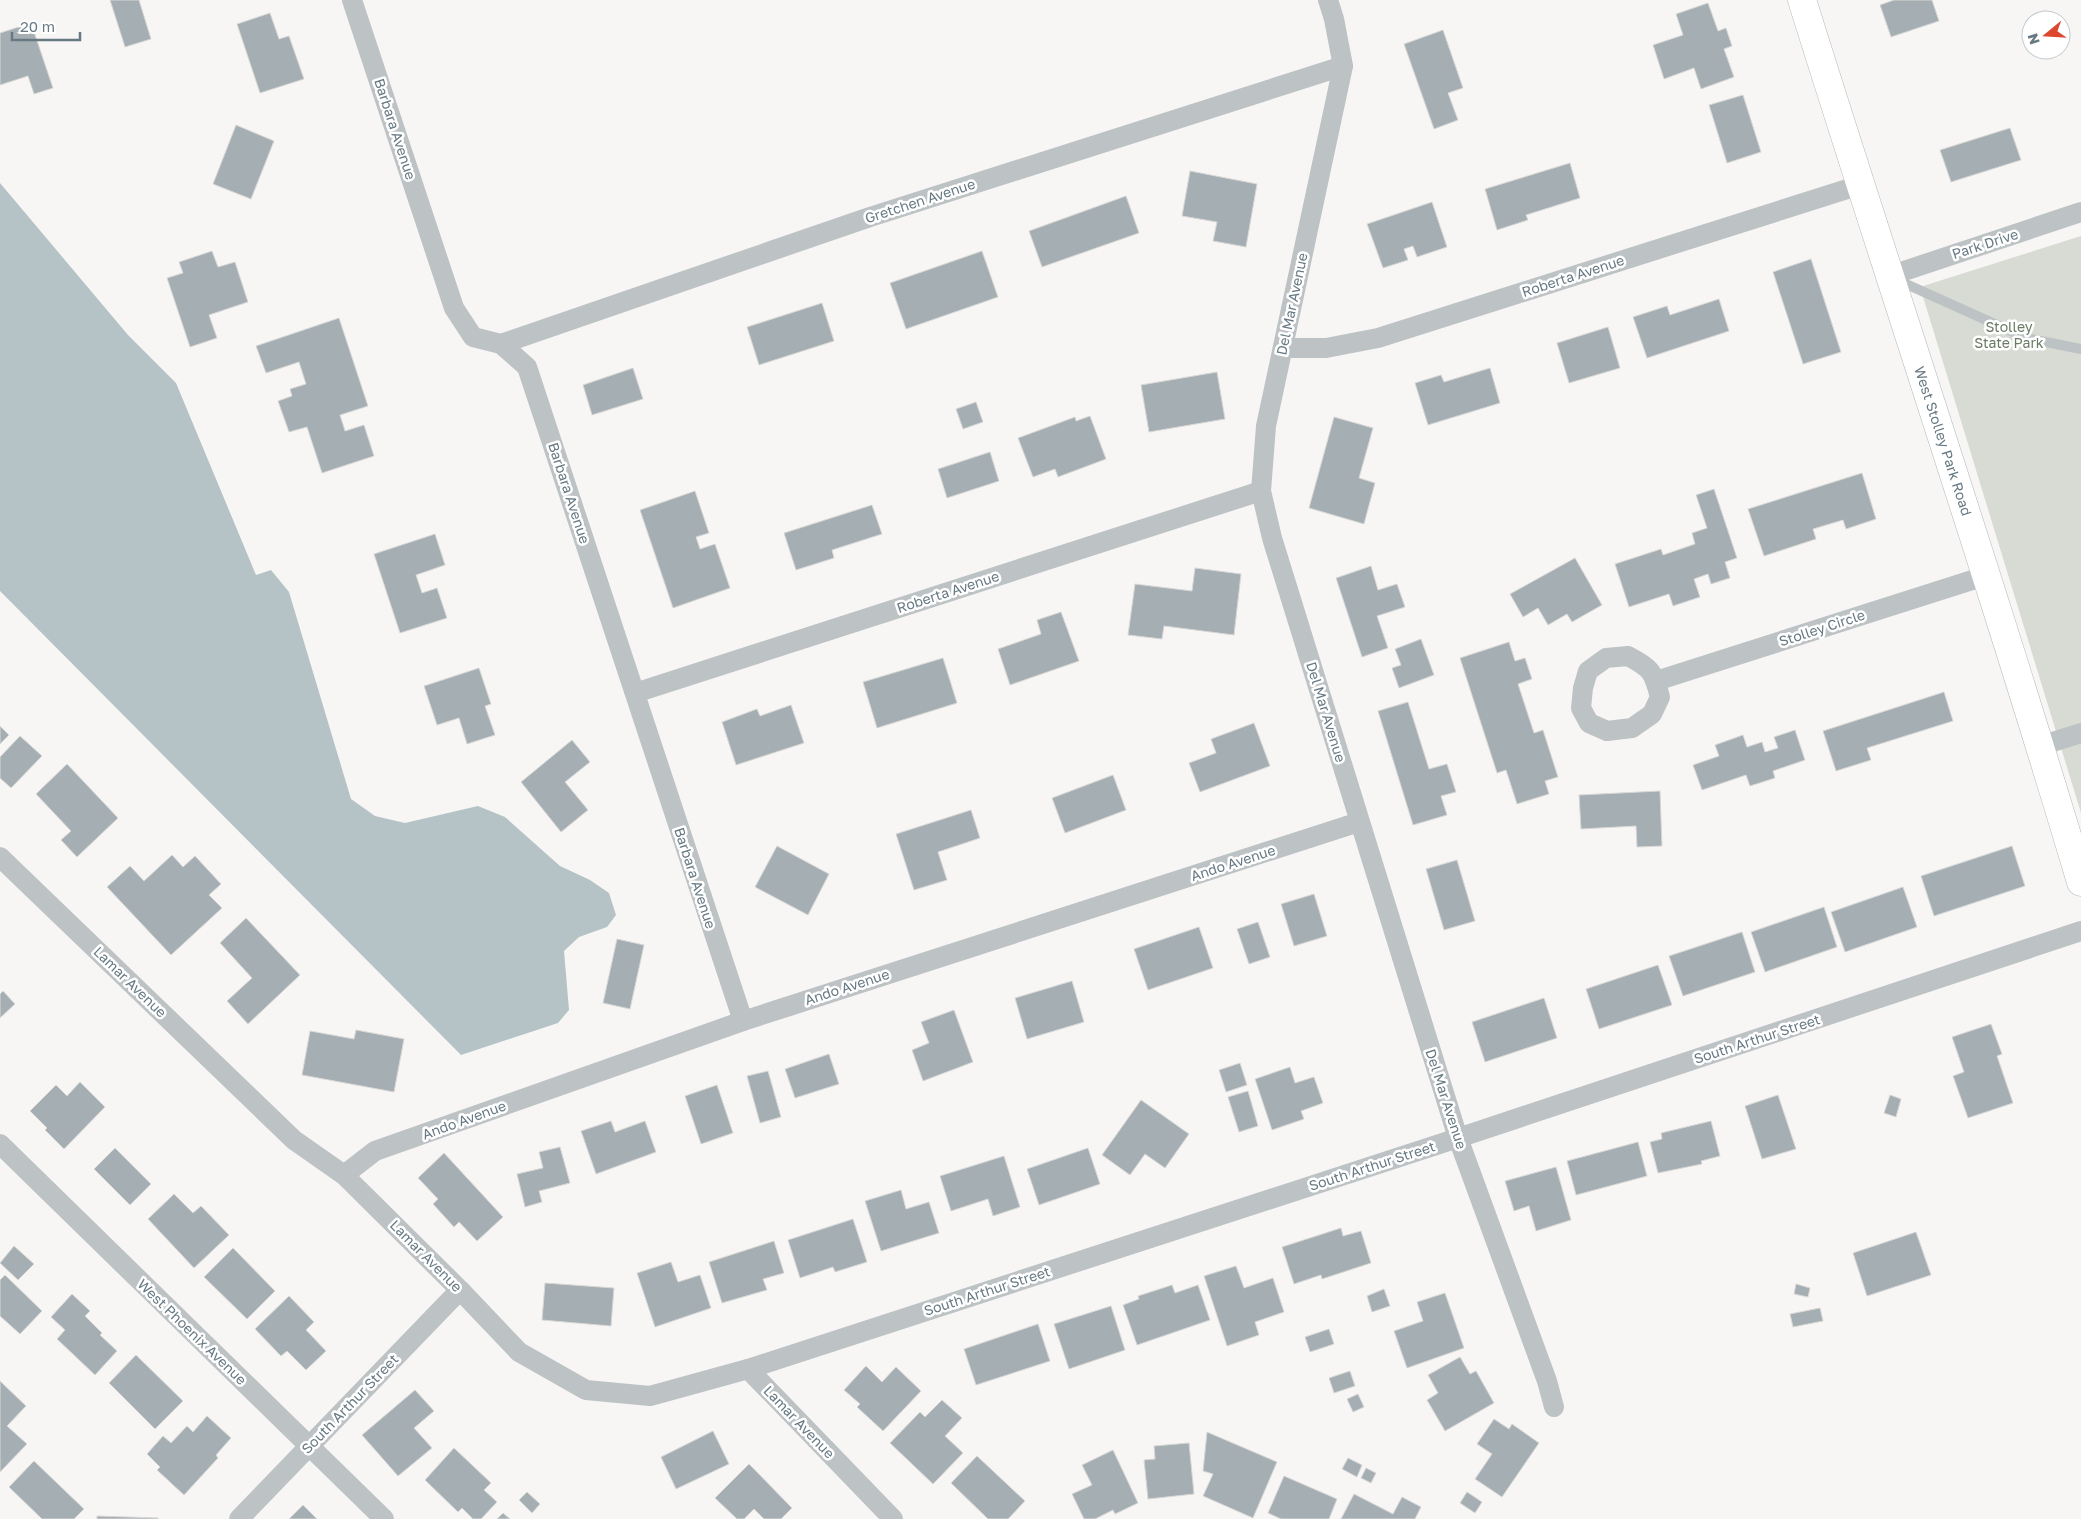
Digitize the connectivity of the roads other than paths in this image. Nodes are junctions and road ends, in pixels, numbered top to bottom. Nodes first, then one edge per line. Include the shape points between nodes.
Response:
1 (352, 0) edge
2 (1328, 0) edge
3 (1802, 0) edge
4 (1343, 66) junction
5 (1860, 185) junction
6 (2081, 212) edge
7 (1889, 276) junction
8 (500, 344) junction
9 (1283, 348) junction
10 (2081, 349) edge
11 (1261, 491) junction
12 (1988, 575) junction
13 (1656, 681) dead end
14 (635, 693) junction
15 (2081, 733) edge
16 (2040, 746) junction
17 (1359, 822) junction
18 (0, 857) edge
19 (2081, 882) edge
20 (2081, 931) edge
21 (742, 1021) junction
22 (1458, 1138) junction
23 (0, 1144) edge
24 (344, 1175) junction
25 (460, 1290) junction
26 (748, 1369) junction
27 (1554, 1407) dead end
28 (309, 1446) junction
29 (239, 1519) edge
30 (384, 1519) edge
31 (893, 1519) edge

1 - 8 street, Barbara Avenue via 454,308 473,337
2 - 4 street, Del Mar Avenue
3 - 5 main road, West Stolley Park Road
4 - 8 street, Gretchen Avenue via 879,214
4 - 9 street, Del Mar Avenue
5 - 7 main road, West Stolley Park Road
5 - 9 street, Roberta Avenue via 1378,338 1326,348
6 - 7 street, Park Drive
7 - 10 lane via 2026,338
7 - 12 main road, West Stolley Park Road
8 - 14 street, Barbara Avenue via 527,368
9 - 11 street, Del Mar Avenue via 1266,426
11 - 14 street, Roberta Avenue
11 - 17 street, Del Mar Avenue via 1272,538
12 - 13 street, Stolley Circle
12 - 16 main road, West Stolley Park Road
14 - 21 street, Barbara Avenue
15 - 16 street
16 - 19 main road, West Stolley Park Road
17 - 21 street, Ando Avenue
17 - 22 street, Del Mar Avenue
18 - 24 street, Lamar Avenue via 294,1140
20 - 22 street, South Arthur Street
21 - 24 street, Ando Avenue via 375,1151
22 - 26 street, South Arthur Street
22 - 27 street, Del Mar Avenue
23 - 28 street, West Phoenix Avenue
24 - 25 street, Lamar Avenue
25 - 26 street, Lamar Avenue via 519,1352 586,1390 650,1396
25 - 28 street, South Arthur Street
26 - 31 street, Lamar Avenue
28 - 29 street, South Arthur Street
28 - 30 street, West Phoenix Avenue

